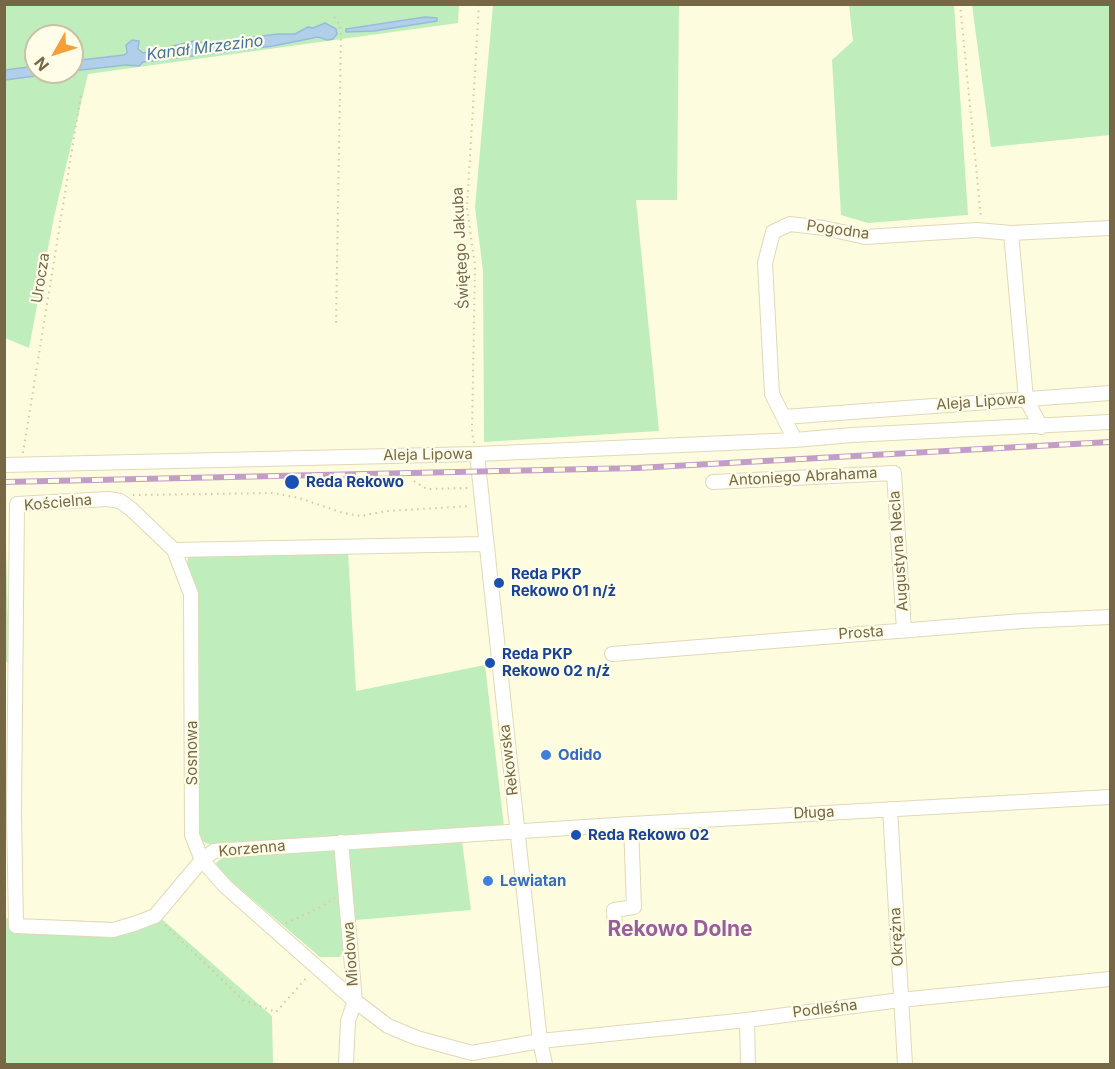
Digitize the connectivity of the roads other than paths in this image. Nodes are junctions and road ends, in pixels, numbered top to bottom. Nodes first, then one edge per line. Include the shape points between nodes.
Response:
1 (1110, 228) edge
2 (1011, 233) junction
3 (1110, 393) edge
4 (1026, 399) junction
5 (851, 412) junction
6 (784, 417) junction
7 (1110, 423) edge
8 (1041, 427) junction
9 (852, 435) junction
10 (795, 440) junction
11 (477, 454) junction
12 (4, 465) edge
13 (894, 473) joint
14 (713, 482) dead end
15 (485, 544) junction
16 (174, 550) junction
17 (1110, 617) edge
18 (903, 630) junction
19 (612, 654) dead end
20 (10, 665) edge
21 (1110, 797) edge
22 (890, 808) junction
23 (10, 813) edge
24 (631, 824) junction
25 (518, 831) junction
26 (341, 842) junction
27 (202, 860) junction
28 (155, 916) joint
29 (615, 928) dead end
30 (1110, 979) edge
31 (900, 999) junction
32 (355, 1001) junction
33 (747, 1020) junction
34 (540, 1041) junction
35 (346, 1065) edge
36 (545, 1065) edge
37 (748, 1065) edge
38 (904, 1065) edge

1 - 2 street, Pogodna
2 - 4 street
2 - 6 street, Pogodna via 865,237 790,224 773,232 765,263 771,382 772,394
3 - 4 street, Aleja Lipowa
4 - 5 street, Aleja Lipowa
4 - 8 street
5 - 6 street, Aleja Lipowa
5 - 9 street
6 - 10 street, Pogodna
7 - 8 street, Aleja Lipowa
8 - 9 street, Aleja Lipowa
9 - 10 street, Aleja Lipowa
10 - 11 street, Aleja Lipowa
11 - 12 street, Aleja Lipowa
11 - 15 street, Rekowska
13 - 14 street, Antoniego Abrahama
13 - 18 street, Augustyna Necla
15 - 16 street
15 - 25 street, Rekowska
16 - 20 street, Kościelna via 120,501 17,504
16 - 27 street, Sosnowa via 191,594 192,834
17 - 18 street, Prosta
18 - 19 street, Prosta
20 - 23 street, Kościelna
21 - 22 street, Długa
22 - 24 street, Długa
22 - 31 street, Okrężna
23 - 28 street, Kościelna via 16,926 113,930
24 - 25 street, Długa
24 - 29 street via 634,907 614,910
25 - 26 street, Korzenna
25 - 34 street, Rekowska
26 - 27 street, Korzenna via 214,851
26 - 32 street, Miodowa
27 - 28 street, Korzenna
27 - 32 street, Sosnowa via 225,886
30 - 31 street, Podleśna
31 - 33 street, Podleśna
31 - 38 street, Okrężna
32 - 34 street, Sosnowa via 388,1026 472,1053
32 - 35 street, Miodowa via 348,1021
33 - 34 street, Podleśna
33 - 37 street
34 - 36 street, Rekowska

